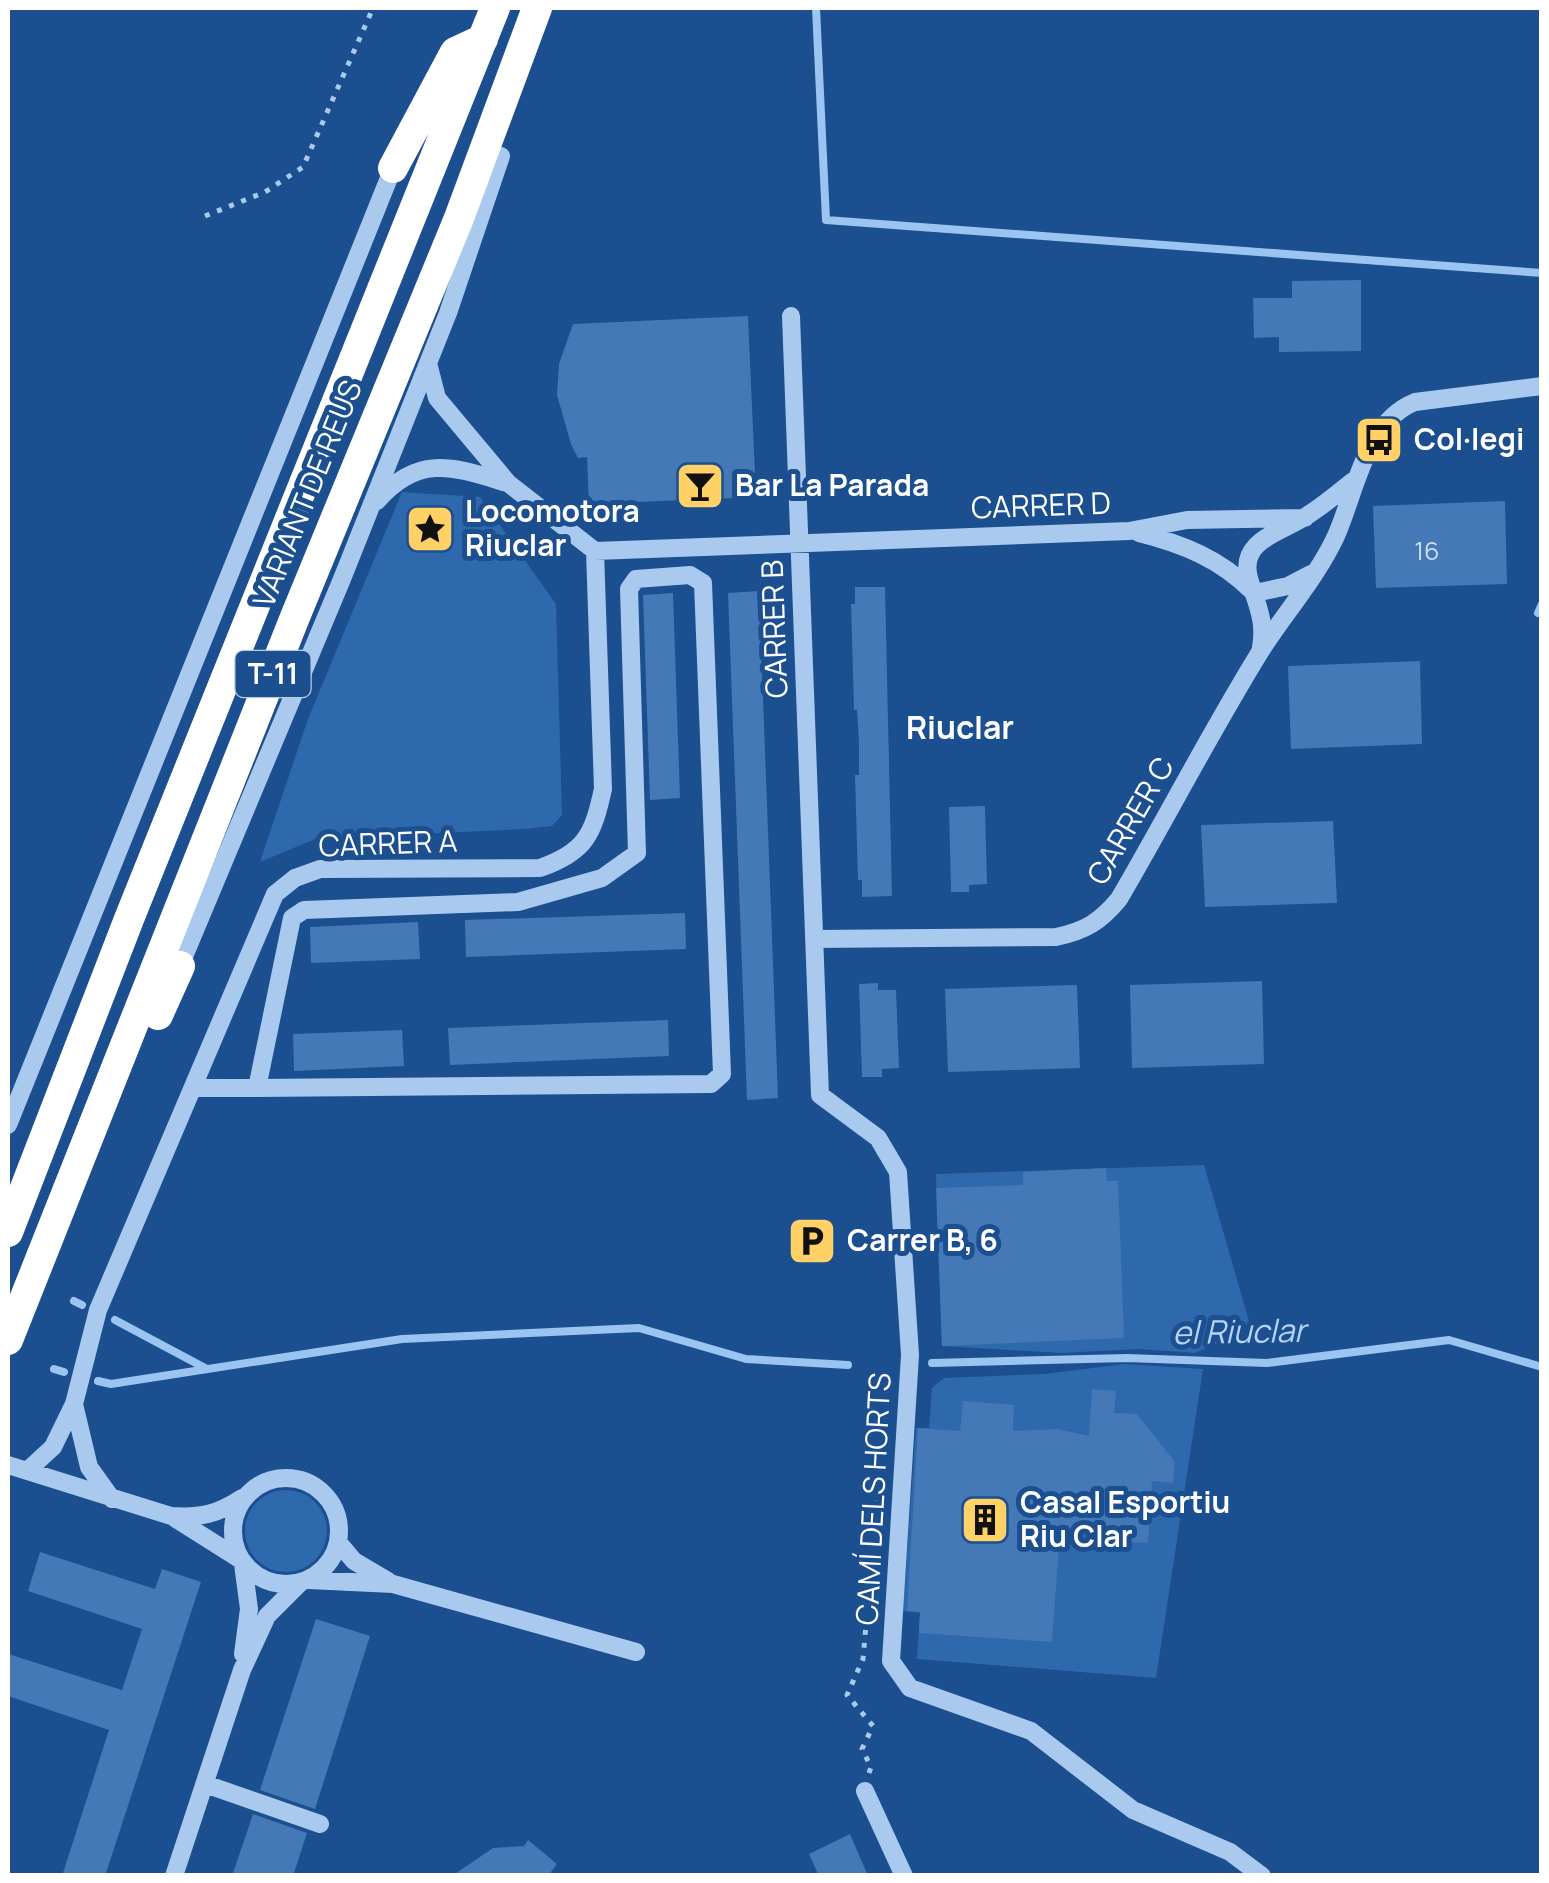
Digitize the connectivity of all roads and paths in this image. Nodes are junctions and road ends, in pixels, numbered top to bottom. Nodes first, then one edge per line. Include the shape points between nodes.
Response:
1 (373, 8) edge
2 (495, 8) edge
3 (536, 8) edge
4 (484, 39) junction
5 (497, 113) junction
6 (501, 156) joint
7 (392, 168) joint
8 (205, 216) dead end
9 (791, 316) dead end
10 (428, 363) junction
11 (1542, 386) edge
12 (1355, 480) junction
13 (508, 484) junction
14 (370, 510) junction
15 (1305, 518) junction
16 (1129, 531) junction
17 (800, 542) junction
18 (595, 551) junction
19 (1314, 572) junction
20 (1255, 593) junction
21 (1260, 652) junction
22 (814, 939) junction
23 (180, 966) joint
24 (193, 1088) junction
25 (257, 1088) junction
26 (100, 1108) junction
27 (8, 1125) edge
28 (8, 1232) edge
29 (8, 1340) edge
30 (74, 1404) junction
31 (8, 1465) edge
32 (27, 1471) junction
33 (879, 1472) dead end
34 (247, 1494) junction
35 (112, 1499) junction
36 (171, 1516) junction
37 (338, 1542) junction
38 (242, 1562) junction
39 (305, 1582) junction
40 (393, 1584) junction
41 (636, 1652) dead end
42 (242, 1670) junction
43 (205, 1784) junction
44 (865, 1790) joint
45 (320, 1824) dead end
46 (174, 1876) edge
47 (904, 1876) edge
48 (1262, 1876) edge

1 - 8 path via 303,166 265,192
2 - 4 highway, VARIANT DE REUS / T-11
3 - 5 highway, VARIANT DE REUS / T-11
4 - 7 highway via 455,52
4 - 28 highway, VARIANT DE REUS / T-11
5 - 6 highway
5 - 26 highway, VARIANT DE REUS / T-11
6 - 10 street
7 - 27 street
9 - 17 street, CARRER B
10 - 13 street via 438,398
10 - 14 street
11 - 12 street, CARRER C via 1399,408
12 - 15 street, CARRER C
12 - 19 street, CARRER C via 1336,537
13 - 14 street via 449,466 420,469
13 - 18 street
14 - 23 street
15 - 16 street, CARRER D via 1187,520
15 - 20 street, CARRER C via 1253,549 1247,561
16 - 17 street, CARRER D
16 - 20 street, CARRER D via 1220,563
17 - 18 street, CARRER D
17 - 22 street, CARRER B
18 - 24 street, CARRER A via 603,789 583,846 540,868 320,868 295,878 275,894
19 - 20 street
19 - 21 street, CARRER C
20 - 21 street, CARRER C via 1264,620
21 - 22 street, CARRER C via 1102,920 1056,937
22 - 48 street, CAMÍ DELS HORTS via 820,1095 878,1138 898,1172 910,1355 891,1661 910,1688 1031,1731 1133,1810 1230,1852
23 - 26 highway via 118,1107
24 - 25 street
24 - 30 street, CARRER A via 98,1310
25 - 25 street via 711,1084 722,1074 703,583 690,575 636,579 629,589 637,852 602,878 518,902 304,910 292,918
26 - 29 highway, VARIANT DE REUS / T-11
30 - 32 street, CARRER A via 53,1447
30 - 35 street, CARRER A via 89,1467
31 - 32 street
32 - 35 street
33 - 44 path via 863,1659 847,1695 873,1726 862,1749 870,1767
34 - 36 street via 220,1513
34 - 37 street via 277,1478 311,1484 334,1509
34 - 38 street via 232,1526
35 - 36 street
36 - 38 street
37 - 39 street via 322,1571
37 - 40 street via 354,1562
38 - 39 street via 269,1582
38 - 42 street via 248,1609
39 - 40 street
39 - 42 street via 268,1616
40 - 41 street
42 - 43 street
43 - 45 street
43 - 46 street
44 - 47 street

